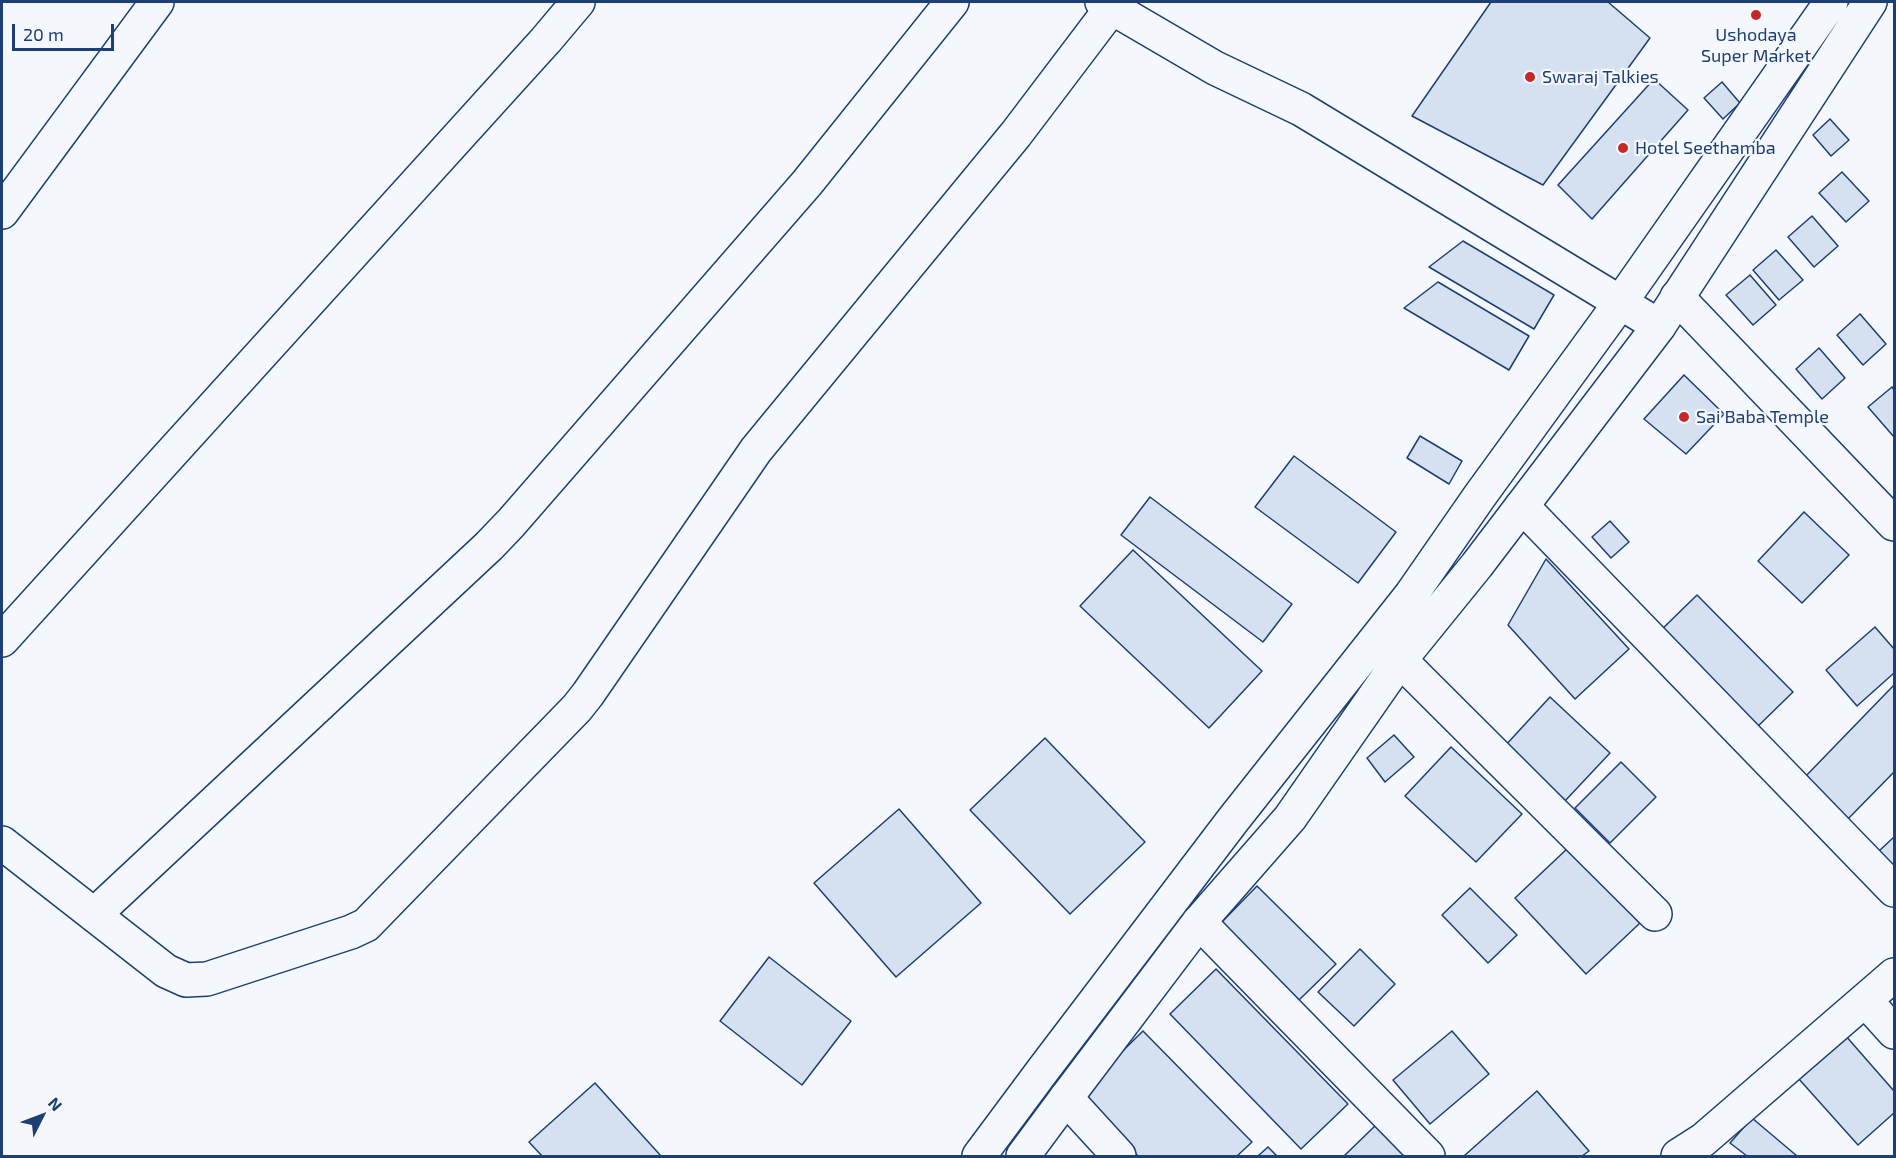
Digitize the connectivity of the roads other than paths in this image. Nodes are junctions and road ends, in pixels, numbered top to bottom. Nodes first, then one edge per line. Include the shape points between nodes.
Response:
1 (157, 2) edge
2 (578, 2) edge
3 (952, 2) edge
4 (1831, 2) edge
5 (1870, 2) edge
6 (1109, 3) edge
7 (2, 212) edge
8 (1677, 297) junction
9 (1620, 303) junction
10 (1659, 326) junction
11 (1522, 506) junction
12 (1894, 524) edge
13 (2, 640) edge
14 (1400, 660) junction
15 (2, 843) edge
16 (1894, 890) edge
17 (1655, 914) dead end
18 (94, 915) junction
19 (1199, 922) junction
20 (1894, 975) edge
21 (1865, 1000) junction
22 (1894, 1032) edge
23 (1066, 1098) junction
24 (1700, 1151) edge
25 (979, 1156) edge
26 (1023, 1156) edge
27 (1119, 1156) edge
28 (1428, 1156) edge

1 - 7 street
2 - 13 street
3 - 18 street via 807,183 511,523
4 - 9 street
5 - 8 street
6 - 9 street via 1215,68 1301,109
6 - 18 street via 1016,134 756,450 577,708 366,925 207,979 186,980 166,971
8 - 10 street
8 - 12 street
9 - 10 street
9 - 25 street via 1411,595 1233,820
10 - 11 street
11 - 14 street
11 - 16 street
14 - 17 street
14 - 19 street via 1290,818
15 - 18 street
19 - 23 street
19 - 28 street
20 - 21 street
21 - 22 street
21 - 24 street
23 - 26 street
23 - 27 street

